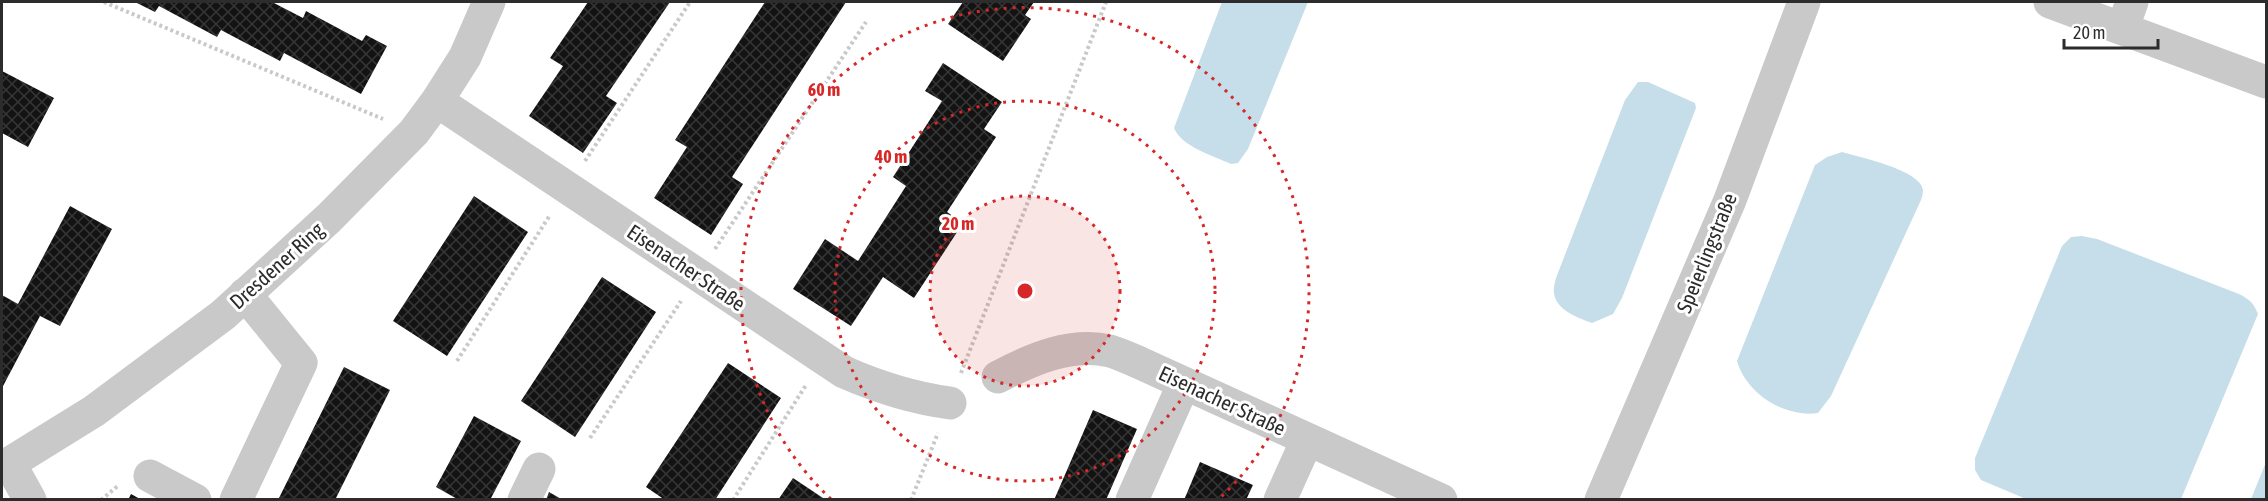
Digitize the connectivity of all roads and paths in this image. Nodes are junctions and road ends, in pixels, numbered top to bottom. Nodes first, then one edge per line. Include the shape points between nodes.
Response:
1 (104, 2) edge
2 (489, 2) edge
3 (1106, 2) edge
4 (1804, 2) edge
5 (2050, 2) edge
6 (2127, 14) edge
7 (866, 22) dead end
8 (2266, 82) edge
9 (437, 101) junction
10 (414, 132) junction
11 (697, 276) junction
12 (245, 294) junction
13 (823, 359) junction
14 (998, 377) dead end
15 (1184, 383) junction
16 (950, 403) junction
17 (590, 438) dead end
18 (1307, 440) junction
19 (5, 466) edge
20 (539, 469) dead end
21 (150, 476) dead end
22 (30, 500) edge
23 (195, 500) edge
24 (236, 500) edge
25 (524, 500) edge
26 (734, 500) edge
27 (911, 500) edge
28 (1132, 500) edge
29 (1280, 500) edge
30 (1441, 500) edge
31 (1600, 500) edge

1 - 10 path
2 - 9 street, Dresdener Ring via 465,57
3 - 16 path
4 - 31 street, Speierlingstraße via 1730,200
5 - 6 street
6 - 8 street
7 - 11 path
9 - 10 street, Dresdener Ring
9 - 11 street, Eisenacher Straße
10 - 12 street, Dresdener Ring via 329,218
11 - 13 street, Eisenacher Straße
11 - 17 path
12 - 19 street, Dresdener Ring via 223,315 94,411
12 - 24 street via 301,363
13 - 16 street, Eisenacher Straße via 872,385
13 - 26 path
14 - 15 street, Eisenacher Straße via 1046,355 1078,348 1110,351
15 - 18 street, Eisenacher Straße
15 - 28 street
16 - 27 path
18 - 29 street
18 - 30 street, Eisenacher Straße
19 - 22 street
20 - 25 street
21 - 23 street

